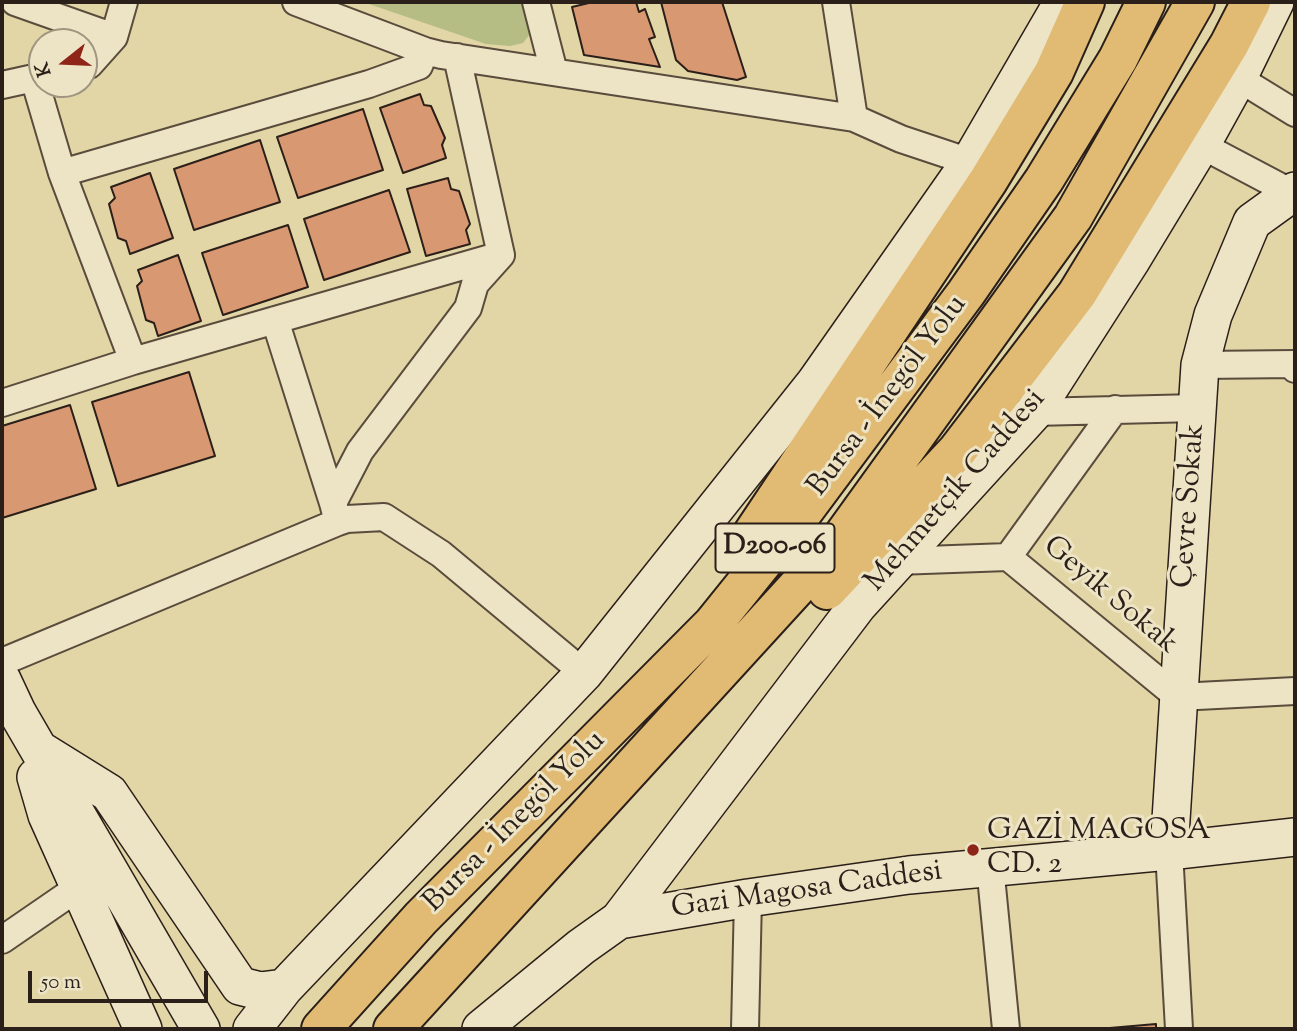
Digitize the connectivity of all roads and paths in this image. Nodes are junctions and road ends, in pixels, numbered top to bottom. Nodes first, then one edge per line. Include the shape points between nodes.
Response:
1 (15, 2) edge
2 (124, 2) edge
3 (296, 2) edge
4 (536, 2) edge
5 (836, 2) edge
6 (1063, 2) edge
7 (1086, 2) edge
8 (1146, 2) edge
9 (1195, 2) edge
10 (1251, 2) edge
11 (1275, 2) edge
12 (114, 37) junction
13 (425, 51) junction
14 (98, 55) edge
15 (457, 57) junction
16 (554, 72) junction
17 (1238, 78) junction
18 (28, 79) edge
19 (2, 85) edge
20 (43, 98) edge
21 (1295, 113) edge
22 (854, 118) junction
23 (1201, 145) junction
24 (970, 162) junction
25 (62, 173) junction
26 (1294, 192) edge
27 (501, 255) junction
28 (275, 320) junction
29 (134, 361) junction
30 (1200, 365) junction
31 (1295, 367) edge
32 (2, 403) edge
33 (1197, 408) junction
34 (1115, 410) junction
35 (1034, 412) junction
36 (336, 512) junction
37 (1008, 557) junction
38 (897, 561) junction
39 (746, 643) junction
40 (2, 662) edge
41 (584, 673) junction
42 (1295, 691) edge
43 (9, 696) edge
44 (1178, 697) junction
45 (628, 711) junction
46 (37, 748) junction
47 (1295, 837) edge
48 (1169, 851) junction
49 (990, 866) junction
50 (79, 887) junction
51 (748, 898) junction
52 (619, 920) junction
53 (2, 940) edge
54 (284, 988) junction
55 (143, 1029) edge
56 (201, 1029) edge
57 (252, 1029) edge
58 (321, 1029) edge
59 (393, 1029) edge
60 (481, 1029) edge
61 (746, 1029) edge
62 (1006, 1029) edge
63 (1179, 1029) edge

1 - 12 street
2 - 12 street
3 - 13 street
4 - 16 street
5 - 22 street
6 - 24 street
7 - 45 highway via 1054,72 988,181 773,506
8 - 45 highway, Bursa - İnegöl Yolu / D200-06 via 1118,59 1044,180 966,293 800,516 713,624
9 - 39 highway, Bursa - İnegöl Yolu / D200-06 via 1073,216 840,540
10 - 39 highway via 1077,295 957,451 833,587
11 - 17 street, Mehmetçik Caddesi
12 - 14 street
13 - 15 street
13 - 25 street via 419,66 369,84
15 - 16 street
15 - 27 street
16 - 22 street
17 - 21 street
17 - 23 street, Mehmetçik Caddesi
18 - 19 street
20 - 25 street
22 - 24 street
23 - 26 street
23 - 35 street, Mehmetçik Caddesi
24 - 41 street via 816,383
25 - 29 street
26 - 30 street, Çevre Sokak via 1252,222 1213,315
27 - 28 street
27 - 36 street via 475,284 468,307 360,451
28 - 29 street
28 - 36 street
29 - 32 street
30 - 31 street
30 - 33 street, Çevre Sokak
33 - 34 street
33 - 44 street, Çevre Sokak
34 - 35 street
34 - 37 street, Geyik Sokak
35 - 38 street, Mehmetçik Caddesi
36 - 40 street
36 - 41 street via 347,519 384,517 441,554
37 - 38 street
37 - 44 street, Geyik Sokak
38 - 52 street, Mehmetçik Caddesi via 858,605
39 - 59 highway, Bursa - İnegöl Yolu / D200-06
41 - 54 street
42 - 44 street
43 - 46 street
43 - 50 street via 47,815
44 - 48 street, Çevre Sokak
45 - 58 highway, Bursa - İnegöl Yolu / D200-06 via 421,918
46 - 54 street via 109,793 240,986 260,991
46 - 56 street
47 - 48 street, Gazi Magosa Caddesi
48 - 49 street, Gazi Magosa Caddesi
48 - 63 street
49 - 51 street, Gazi Magosa Caddesi
49 - 62 street
50 - 53 street
50 - 55 street
51 - 52 street, Gazi Magosa Caddesi
51 - 61 street
52 - 60 street, Gazi Magosa Caddesi
54 - 57 street

